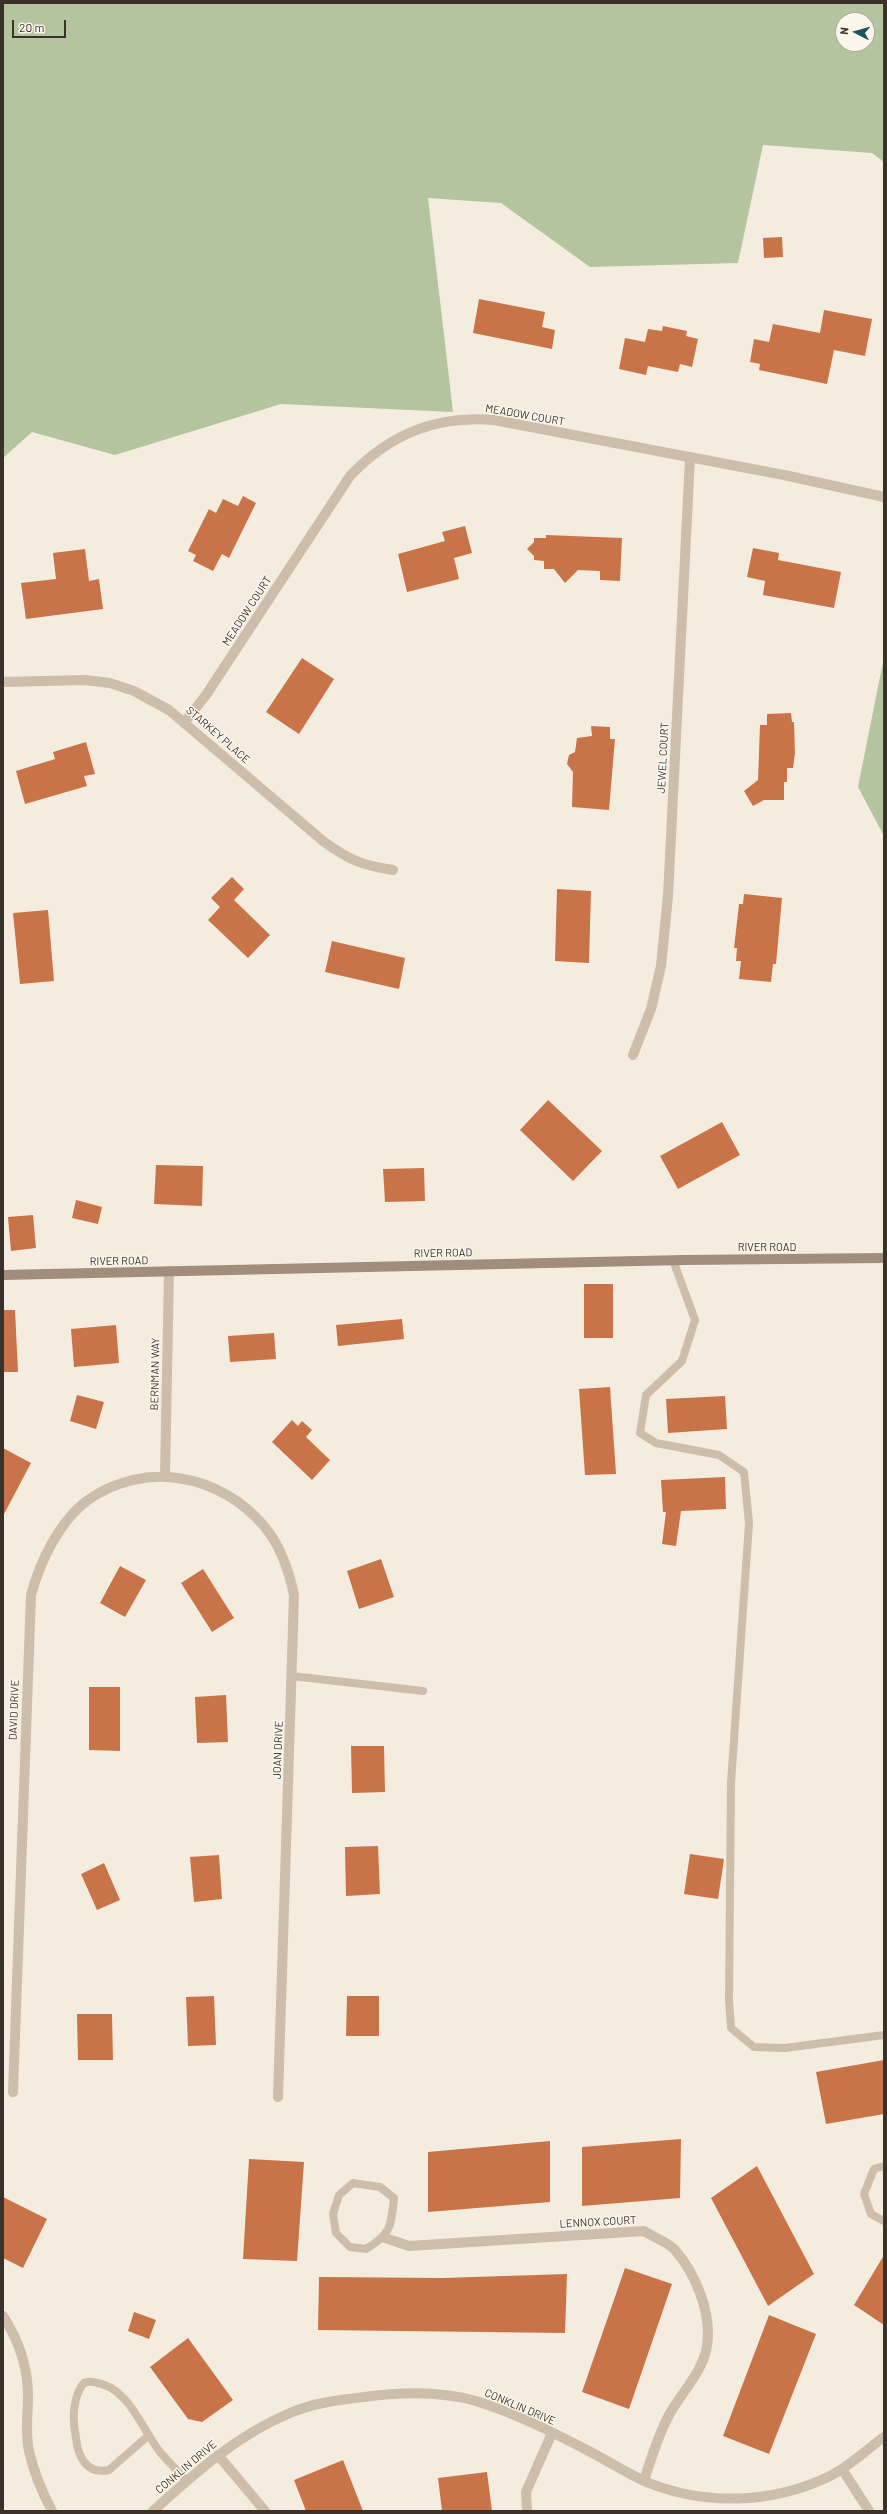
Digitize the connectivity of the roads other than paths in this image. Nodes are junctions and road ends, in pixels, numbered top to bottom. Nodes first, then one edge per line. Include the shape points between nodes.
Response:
1 (690, 458) junction
2 (884, 497) edge
3 (3, 682) edge
4 (184, 723) junction
5 (393, 870) dead end
6 (633, 1055) dead end
7 (884, 1258) edge
8 (673, 1260) junction
9 (169, 1271) junction
10 (3, 1275) edge
11 (164, 1476) junction
12 (292, 1676) junction
13 (423, 1691) dead end
14 (884, 2035) edge
15 (13, 2092) dead end
16 (278, 2097) dead end
17 (884, 2166) edge
18 (884, 2221) edge
19 (384, 2238) junction
20 (3, 2316) edge
21 (552, 2433) junction
22 (149, 2435) junction
23 (884, 2437) edge
24 (218, 2455) junction
25 (842, 2469) junction
26 (187, 2481) junction
27 (644, 2481) junction
28 (52, 2511) edge
29 (153, 2511) edge
30 (264, 2511) edge
31 (527, 2511) edge
32 (869, 2511) edge

1 - 2 street, MEADOW COURT
1 - 4 street, MEADOW COURT via 482,419 433,424 398,438 376,450 350,476 206,695
1 - 6 street, JEWEL COURT via 668,896 661,966 651,1009
3 - 4 street, STARKEY PLACE via 85,680 110,683 156,702
4 - 5 street, STARKEY PLACE via 344,856 362,865
7 - 8 street, RIVER ROAD
8 - 9 street, RIVER ROAD
8 - 14 lane via 695,1320 682,1361 646,1395 640,1433 656,1443 719,1455 744,1472 748,1523 731,1783 728,2000 731,2028 754,2047 785,2048
9 - 10 street, RIVER ROAD
9 - 11 street, BERNMAN WAY
11 - 12 street, JOAN DRIVE via 194,1480 238,1501 265,1527 279,1548 289,1571 294,1595
11 - 15 street, DAVID DRIVE via 144,1477 120,1483 78,1509 56,1538 31,1595
12 - 13 lane
12 - 16 street, JOAN DRIVE
17 - 18 lane via 874,2169 864,2194 871,2214
19 - 19 lane via 392,2220 394,2198 380,2187 353,2183 339,2196 333,2214 336,2233 350,2247 366,2249
19 - 27 street, LENNOX COURT via 409,2246 644,2231 674,2249 694,2280 707,2316 707,2346 697,2372 666,2422
20 - 28 street via 16,2336 24,2360 28,2384 29,2450 41,2490
21 - 24 street, CONKLIN DRIVE via 476,2401 427,2394 377,2395 328,2401 292,2412 258,2427
21 - 27 street, CONKLIN DRIVE
21 - 31 street via 526,2492
22 - 22 lane via 132,2407 118,2394 95,2382 81,2385 76,2401 75,2434 78,2452 87,2467 95,2471 109,2470
22 - 26 lane
23 - 25 street, CONKLIN DRIVE
24 - 26 street, CONKLIN DRIVE
24 - 30 street
25 - 27 street, CONKLIN DRIVE via 807,2486 746,2498 697,2496
25 - 32 street
26 - 29 street, CONKLIN DRIVE

